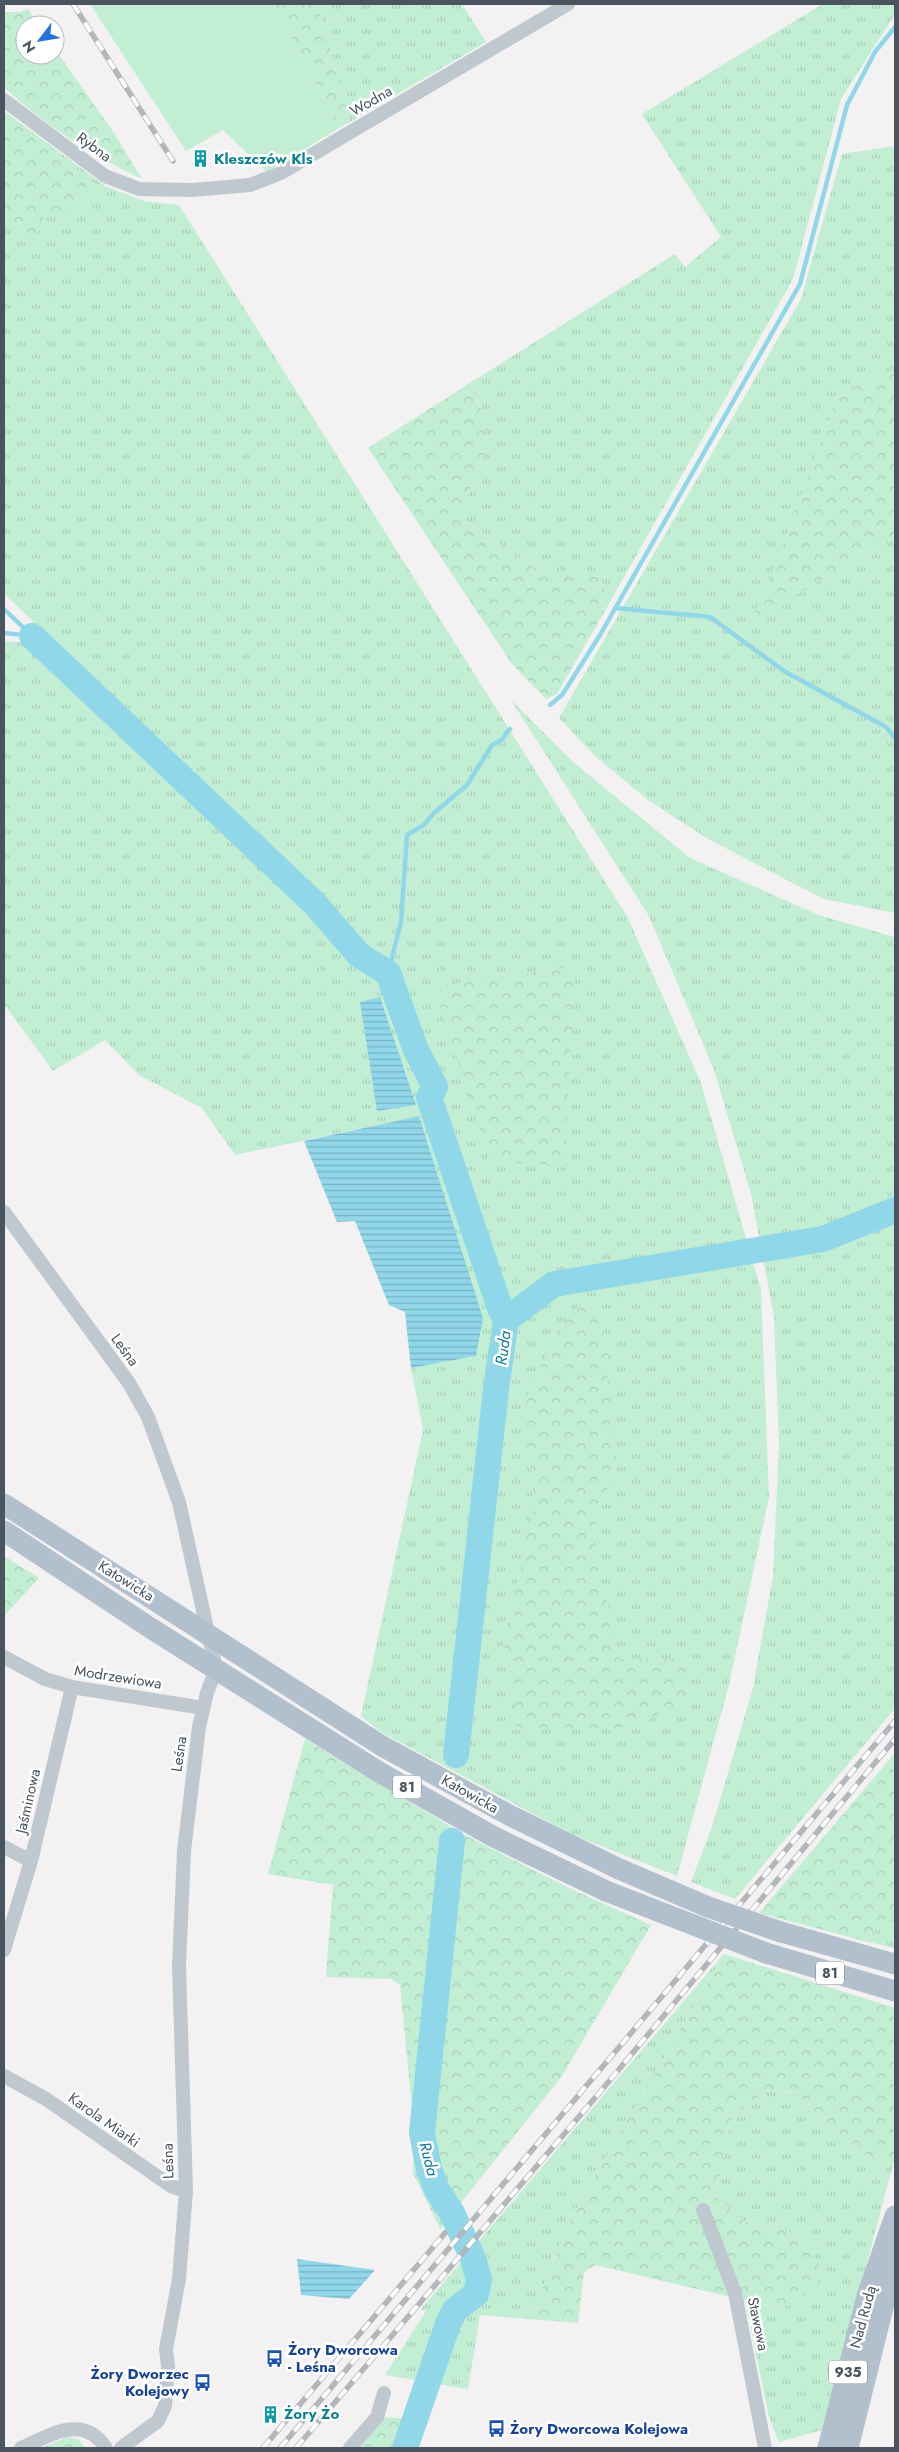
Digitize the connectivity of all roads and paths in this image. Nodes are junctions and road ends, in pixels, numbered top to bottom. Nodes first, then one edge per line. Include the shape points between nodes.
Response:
1 (568, 4) edge
2 (4, 100) edge
3 (178, 191) joint
4 (4, 1212) edge
5 (4, 1504) edge
6 (4, 1531) edge
7 (208, 1633) junction
8 (4, 1657) edge
9 (216, 1669) junction
10 (72, 1687) junction
11 (203, 1708) junction
12 (4, 1847) edge
13 (31, 1861) junction
14 (4, 1950) edge
15 (895, 1964) edge
16 (895, 1991) edge
17 (4, 2076) edge
18 (186, 2191) junction
19 (703, 2210) dead end
20 (895, 2216) edge
21 (895, 2259) edge
22 (384, 2394) dead end
23 (21, 2448) edge
24 (106, 2448) edge
25 (121, 2448) edge
26 (350, 2448) edge
27 (765, 2448) edge
28 (828, 2448) edge
29 (848, 2448) edge

1 - 3 street, Wodna via 281,173 250,185
2 - 3 street, Rybna via 105,176 139,189
4 - 7 street, Leśna via 128,1383 148,1417 179,1502
5 - 7 main road, Katowicka / 81
6 - 9 main road, Katowicka / 81
7 - 9 street, Leśna
7 - 15 main road, Katowicka / 81, bridge via 382,1746 509,1816 708,1907 781,1932
8 - 10 street, Modrzewiowa via 45,1679
9 - 11 street, Leśna
9 - 16 main road, Katowicka / 81, bridge via 379,1772 471,1825 606,1891 766,1952
10 - 11 street, Modrzewiowa
10 - 13 street, Jaśminowa
11 - 18 street, Leśna via 190,1792 180,1914
12 - 13 street
13 - 14 street, Jaśminowa
17 - 18 street, Karola Miarki via 46,2099 171,2186
18 - 25 street, Leśna via 179,2279 166,2349 167,2388 163,2414
19 - 27 street, Stawowa via 735,2292
20 - 28 main road, Nad Rudą / 935 via 867,2296
21 - 29 main road, Nad Rudą / 935
22 - 26 street via 377,2417
23 - 24 street via 71,2428 83,2428

